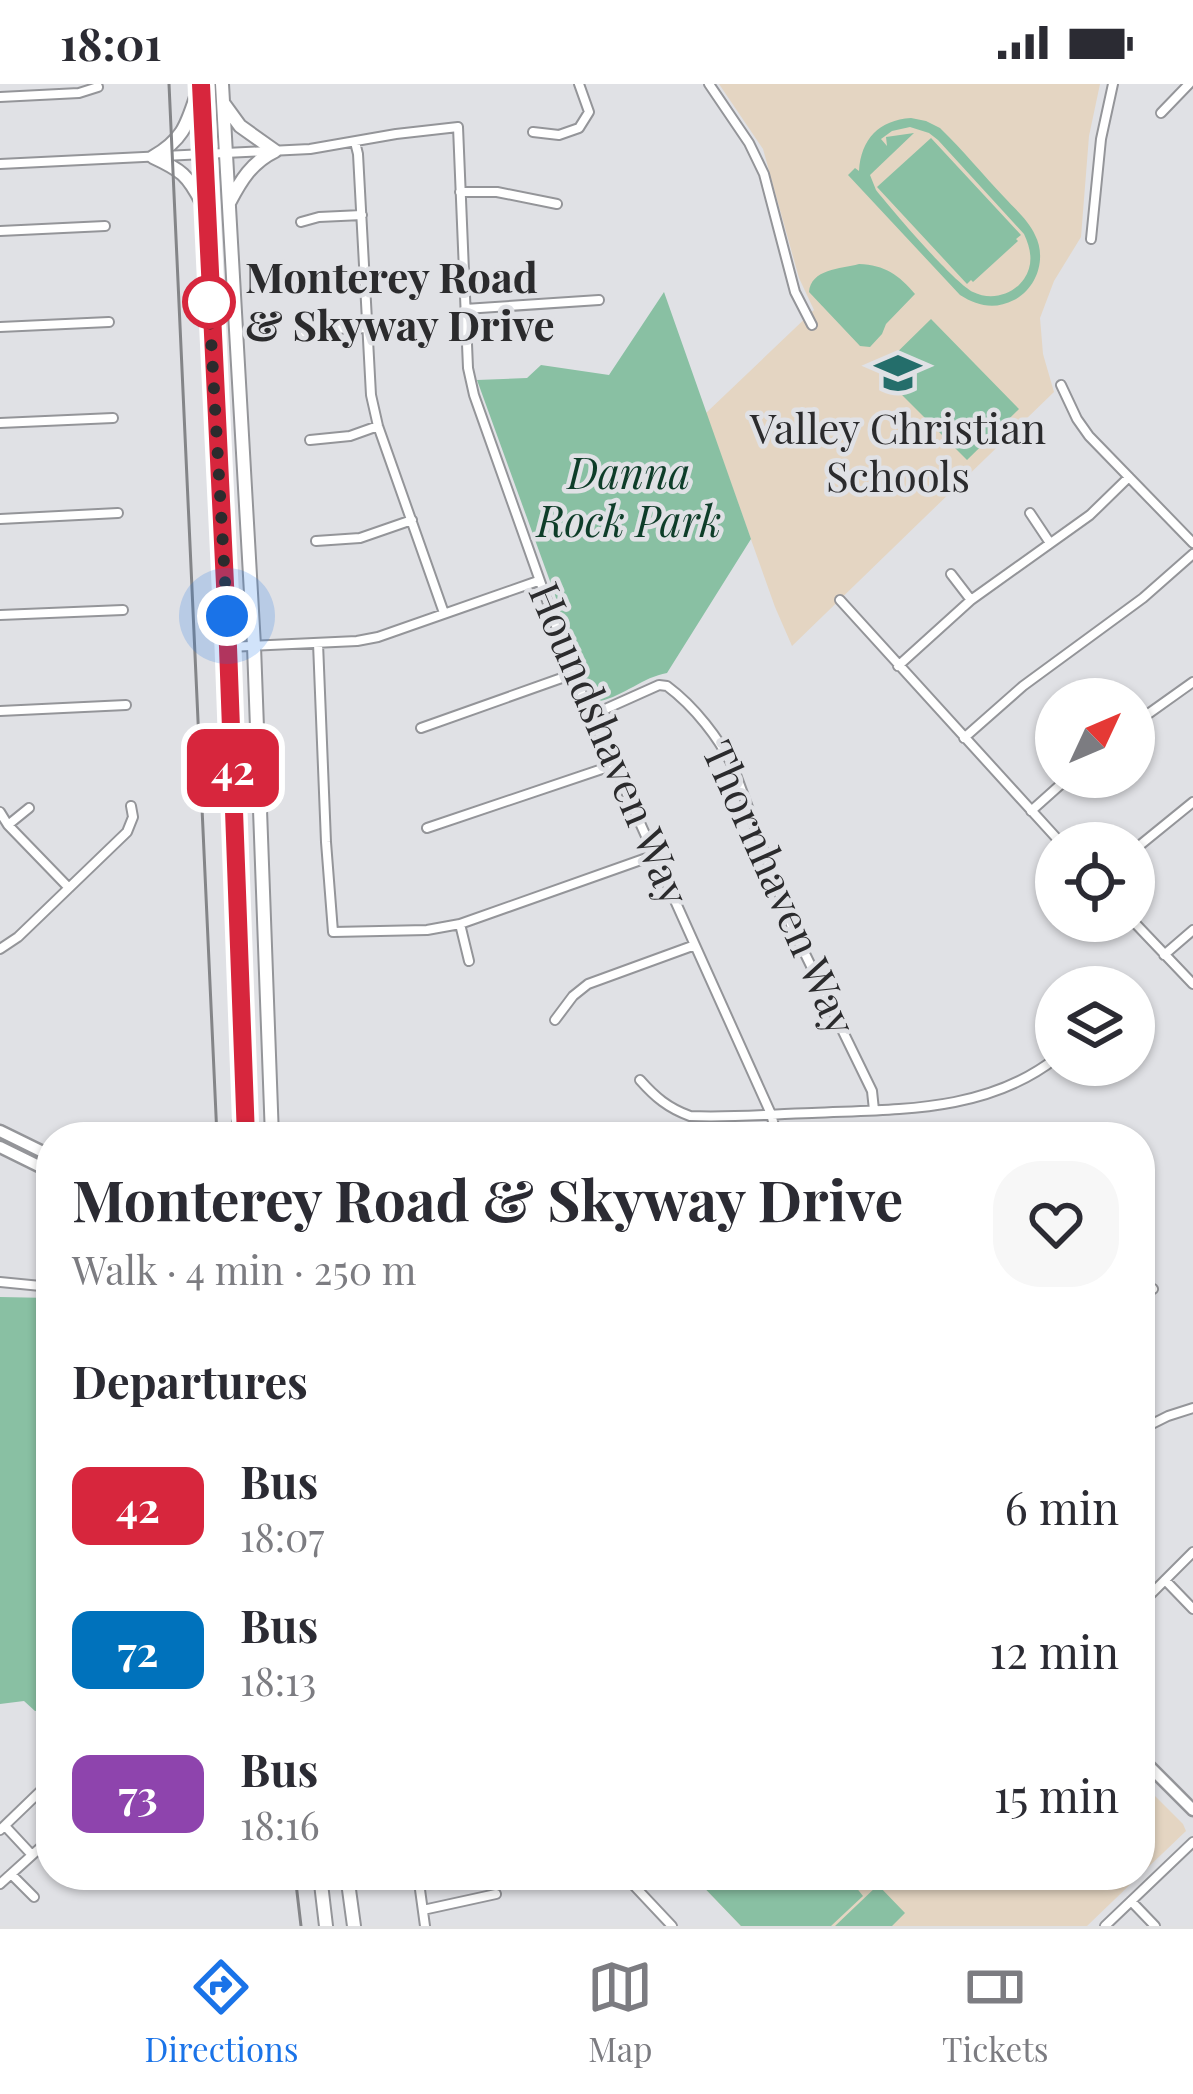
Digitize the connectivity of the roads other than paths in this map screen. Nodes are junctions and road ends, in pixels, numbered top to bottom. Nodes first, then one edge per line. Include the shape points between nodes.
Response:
1 (201, 84) edge
2 (222, 84) edge
3 (579, 84) edge
4 (710, 84) edge
5 (1113, 84) edge
6 (1190, 84) edge
7 (98, 87) dead end
8 (0, 97) edge
9 (223, 103) junction
10 (1161, 113) dead end
11 (533, 132) dead end
12 (355, 142) junction
13 (275, 151) junction
14 (224, 153) junction
15 (204, 154) junction
16 (153, 157) junction
17 (0, 164) edge
18 (460, 192) junction
19 (228, 204) junction
20 (557, 204) dead end
21 (205, 209) junction
22 (362, 215) junction
23 (302, 223) dead end
24 (105, 226) dead end
25 (0, 231) edge
26 (1091, 238) dead end
27 (599, 300) dead end
28 (465, 308) junction
29 (109, 322) dead end
30 (812, 325) dead end
31 (0, 328) edge
32 (367, 328) junction
33 (302, 334) dead end
34 (1061, 385) dead end
35 (113, 418) dead end
36 (0, 423) edge
37 (378, 426) junction
38 (310, 440) dead end
39 (1129, 477) junction
40 (118, 513) dead end
41 (1030, 513) dead end
42 (0, 519) edge
43 (412, 520) junction
44 (316, 541) dead end
45 (1050, 543) junction
46 (1193, 543) edge
47 (1193, 554) edge
48 (952, 574) dead end
49 (538, 581) junction
50 (840, 600) dead end
51 (971, 600) junction
52 (123, 610) dead end
53 (444, 614) junction
54 (0, 616) edge
55 (318, 643) junction
56 (254, 646) junction
57 (228, 647) junction
58 (898, 666) junction
59 (573, 674) junction
60 (1193, 682) edge
61 (127, 706) dead end
62 (1155, 709) edge
63 (0, 711) edge
64 (592, 716) junction
65 (421, 728) dead end
66 (964, 738) junction
67 (614, 765) junction
68 (1046, 798) edge
69 (1193, 802) edge
70 (131, 806) dead end
71 (29, 808) dead end
72 (1031, 811) junction
73 (0, 812) edge
74 (1041, 822) edge
75 (8, 825) junction
76 (427, 829) dead end
77 (1155, 833) edge
78 (655, 855) junction
79 (69, 888) junction
80 (460, 924) junction
81 (1193, 930) edge
82 (1153, 942) edge
83 (695, 945) junction
84 (0, 950) edge
85 (1165, 955) junction
86 (470, 961) dead end
87 (1193, 984) edge
88 (555, 1020) dead end
89 (1035, 1071) edge
90 (640, 1080) dead end
91 (245, 1100) junction
92 (874, 1110) junction
93 (771, 1114) junction
94 (239, 1122) edge
95 (246, 1122) edge
96 (271, 1122) edge
97 (773, 1122) edge
98 (0, 1131) edge
99 (0, 1147) edge
100 (36, 1149) edge
101 (36, 1165) edge
102 (0, 1282) edge
103 (36, 1286) edge
104 (1193, 1408) edge
105 (1155, 1422) edge
106 (1193, 1552) edge
107 (1165, 1580) junction
108 (1155, 1590) edge
109 (1193, 1609) edge
110 (1155, 1772) edge
111 (36, 1795) edge
112 (1193, 1810) edge
113 (2, 1828) edge
114 (1193, 1842) edge
115 (36, 1851) edge
116 (32, 1855) junction
117 (11, 1874) junction
118 (1155, 1878) edge
119 (0, 1884) edge
120 (322, 1890) edge
121 (349, 1890) edge
122 (420, 1890) edge
123 (638, 1890) edge
124 (1143, 1890) edge
125 (496, 1894) dead end
126 (34, 1897) dead end
127 (1131, 1901) junction
128 (423, 1910) junction
129 (326, 1926) edge
130 (353, 1926) edge
131 (424, 1926) edge
132 (672, 1926) edge
133 (1105, 1926) edge
134 (1155, 1926) edge

1 - 15 main road
1 - 16 main road via 185,129
2 - 9 main road
3 - 11 street via 589,112 579,128
4 - 30 street via 764,174 795,292
5 - 26 street
6 - 10 street
7 - 8 street
9 - 13 main road
9 - 14 main road
12 - 13 street
12 - 18 street, Houndshaven Way via 458,127
12 - 22 street
13 - 14 street
13 - 19 main road via 245,175
14 - 15 street
14 - 19 main road
15 - 16 street
15 - 21 main road
16 - 17 street
16 - 21 main road via 180,169
18 - 20 street
18 - 28 street, Houndshaven Way
19 - 56 main road
21 - 57 main road
22 - 23 street
22 - 32 street
24 - 25 street
27 - 28 street
28 - 49 street, Houndshaven Way via 470,381
29 - 31 street
32 - 33 street
32 - 37 street
34 - 39 street via 1089,436
35 - 36 street
37 - 38 street
37 - 43 street
39 - 45 street
39 - 46 street
40 - 42 street
41 - 45 street
43 - 44 street via 360,538
43 - 53 street
45 - 51 street
47 - 66 street
48 - 51 street
49 - 53 street
49 - 59 street, Houndshaven Way
50 - 58 street
51 - 58 street
52 - 54 street
53 - 55 street via 378,637
55 - 56 street
55 - 80 street via 333,932
56 - 57 street
56 - 96 main road
57 - 91 main road
58 - 66 street
59 - 64 street, Houndshaven Way
59 - 65 street
60 - 62 street
61 - 63 street
64 - 67 street, Houndshaven Way
64 - 92 street, Thornhaven Way via 667,686 724,750
66 - 72 street
67 - 76 street
67 - 78 street, Houndshaven Way
68 - 72 street
69 - 77 street
70 - 79 street via 128,832
71 - 75 street
72 - 74 street
73 - 75 street
75 - 79 street
78 - 80 street
78 - 83 street, Houndshaven Way
79 - 84 street
80 - 86 street
81 - 85 street
82 - 85 street
83 - 88 street via 588,984
83 - 93 street, Houndshaven Way
85 - 87 street
89 - 92 street via 979,1098
90 - 93 street via 690,1116
91 - 94 main road
91 - 95 main road
92 - 93 street
93 - 97 street, Houndshaven Way
98 - 100 main road
99 - 101 main road
102 - 103 street
104 - 105 street
106 - 107 street
107 - 108 street
107 - 109 street
110 - 112 main road
111 - 113 street
113 - 116 street
114 - 118 street
115 - 116 street
116 - 117 street
117 - 119 street
117 - 126 street
120 - 129 main road
121 - 130 main road
122 - 128 street
123 - 132 street
124 - 127 street
125 - 128 street
127 - 133 street
127 - 134 street
128 - 131 street

